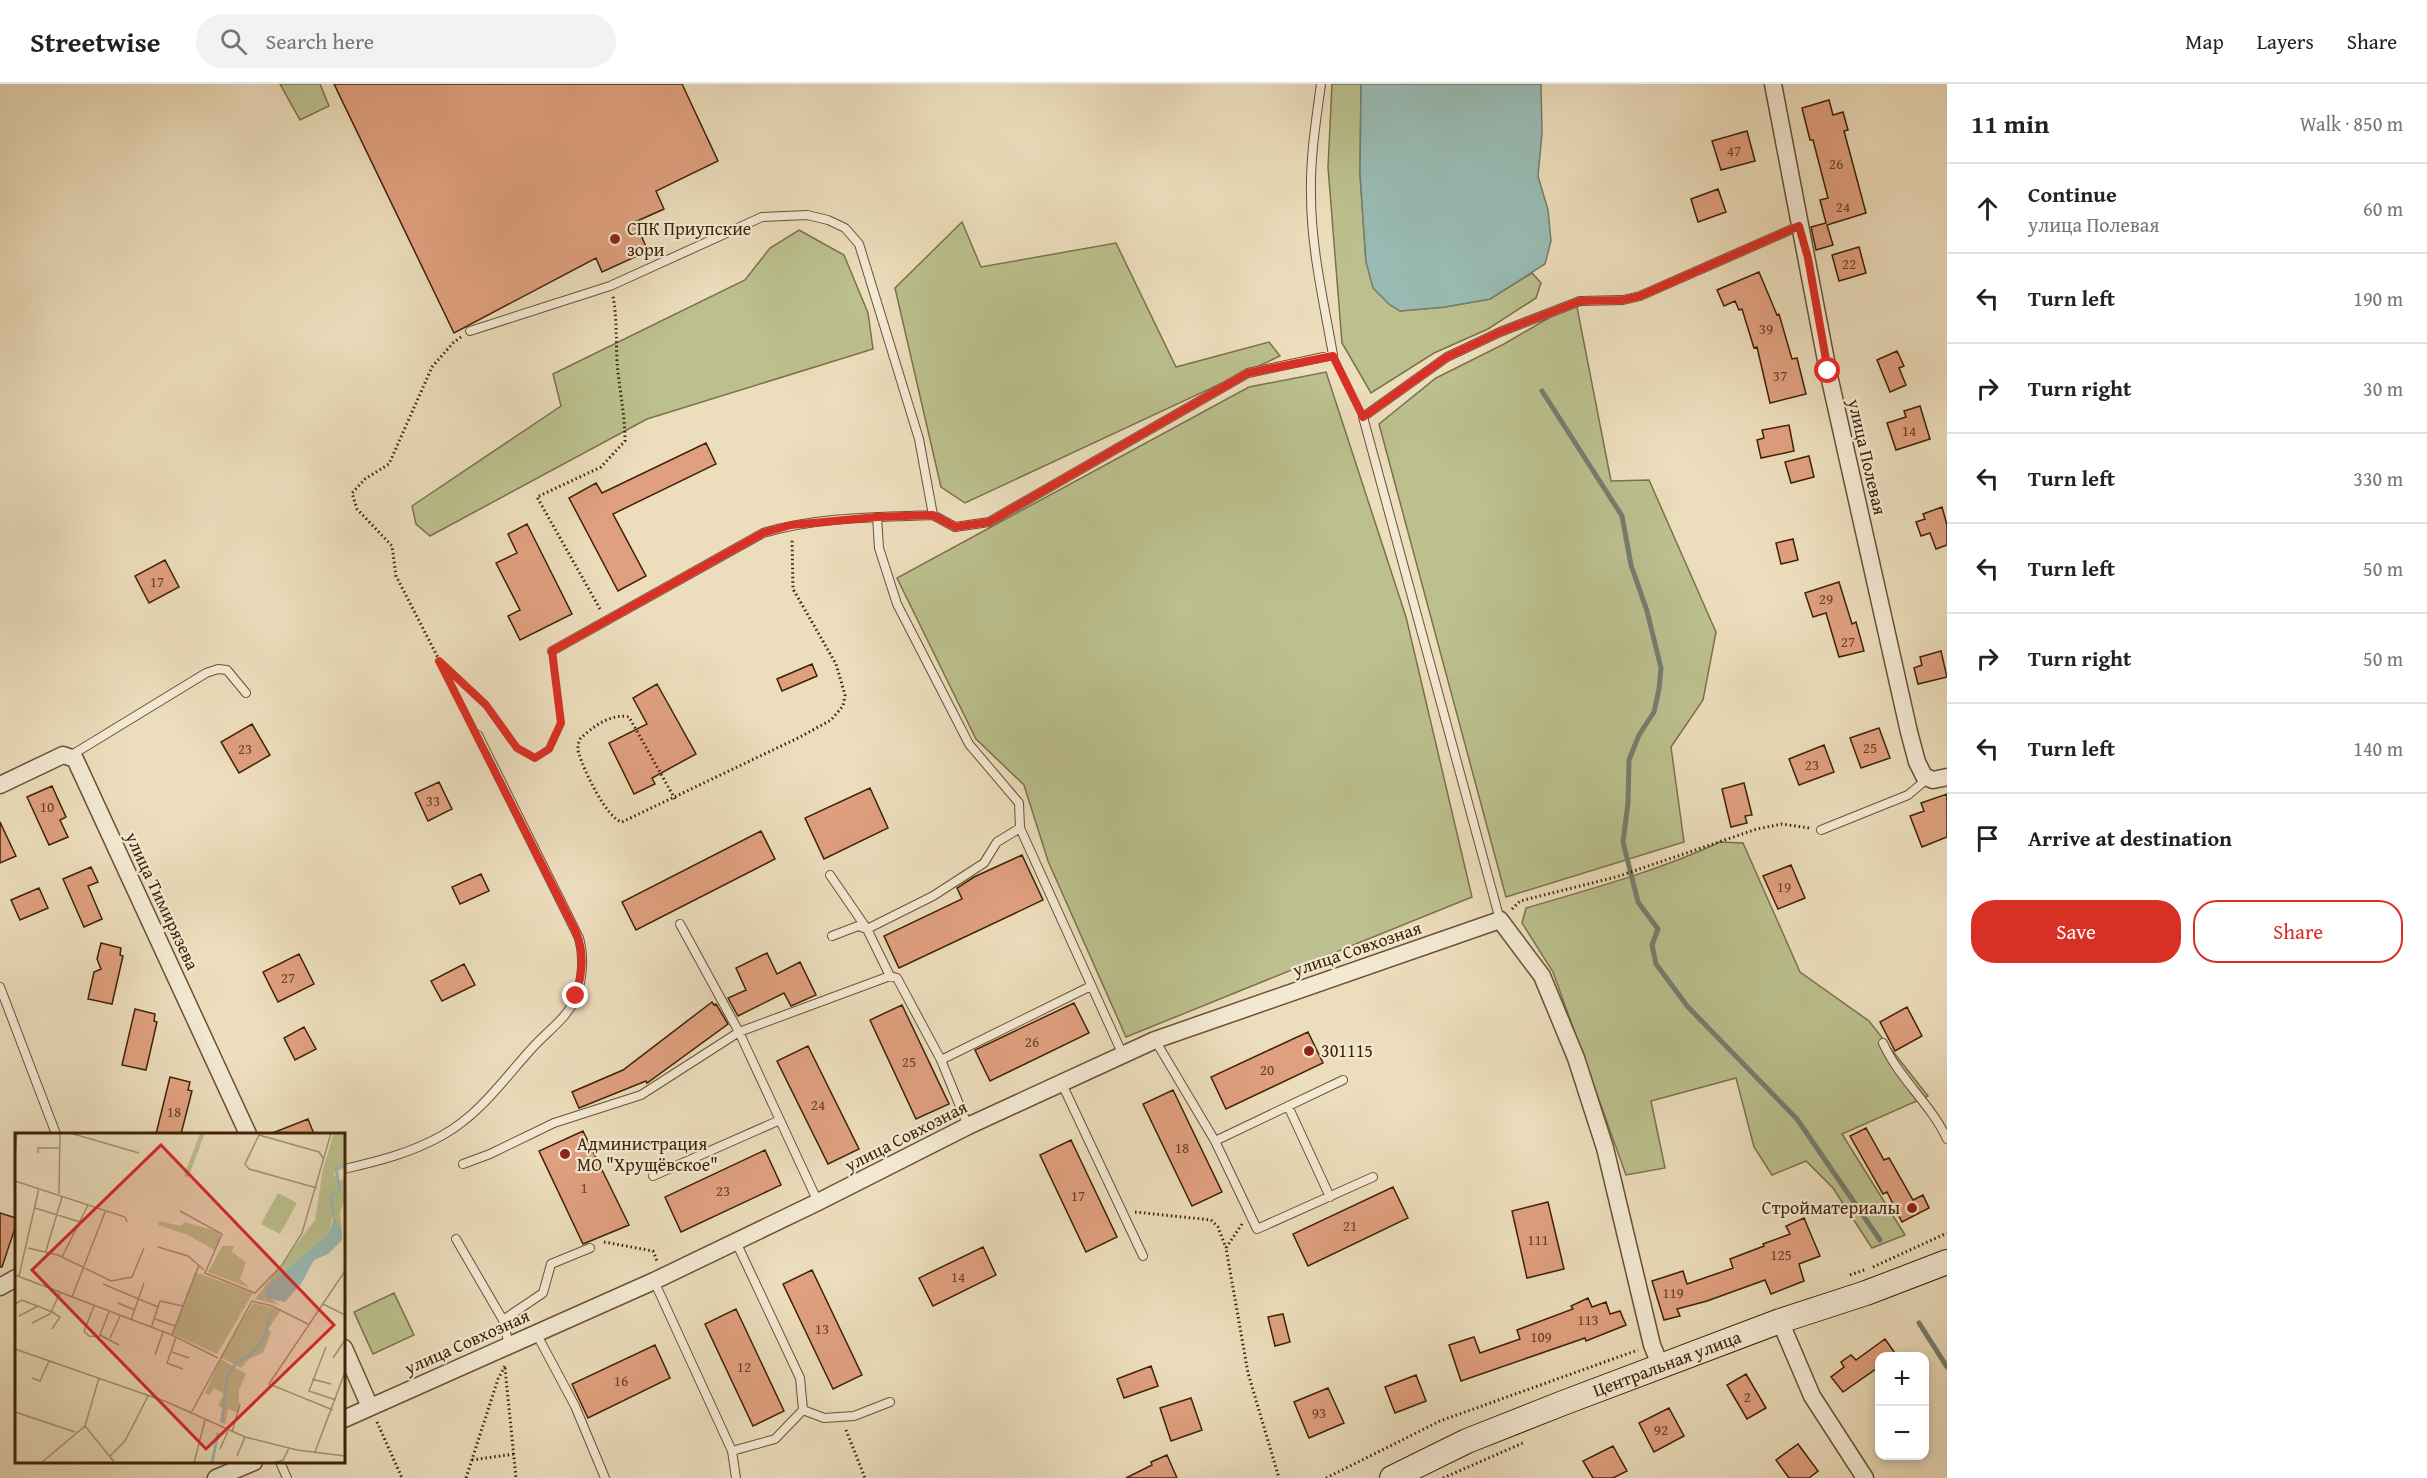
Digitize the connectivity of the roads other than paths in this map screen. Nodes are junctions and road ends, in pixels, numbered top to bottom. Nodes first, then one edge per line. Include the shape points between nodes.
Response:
1 (1321, 84) edge
2 (1773, 84) edge
3 (1799, 226) junction
4 (470, 331) road end
5 (933, 515) junction
6 (877, 517) junction
7 (552, 651) road end
8 (246, 693) dead end
9 (478, 735) road end
10 (69, 756) junction
11 (1947, 777) edge
12 (1927, 779) junction
13 (0, 785) edge
14 (1020, 828) junction
15 (1821, 830) road end
16 (830, 875) dead end
17 (1500, 920) junction
18 (680, 924) dead end
19 (867, 928) junction
20 (832, 936) dead end
21 (890, 975) junction
22 (1091, 986) junction
23 (0, 987) edge
24 (739, 1032) junction
25 (1155, 1040) junction
26 (1883, 1043) dead end
27 (1122, 1053) junction
28 (941, 1060) junction
29 (1343, 1080) dead end
30 (1062, 1084) junction
31 (1288, 1106) junction
32 (780, 1120) junction
33 (968, 1126) junction
34 (56, 1133) edge
35 (248, 1133) edge
36 (1947, 1139) edge
37 (1215, 1141) junction
38 (463, 1164) dead end
39 (345, 1169) edge
40 (653, 1176) dead end
41 (1373, 1177) dead end
42 (1330, 1197) junction
43 (818, 1203) junction
44 (456, 1239) dead end
45 (736, 1242) junction
46 (590, 1248) dead end
47 (1143, 1256) dead end
48 (1947, 1262) edge
49 (659, 1278) junction
50 (15, 1279) edge
51 (0, 1287) edge
52 (503, 1320) junction
53 (1780, 1321) junction
54 (536, 1333) junction
55 (345, 1350) edge
56 (508, 1351) junction
57 (1657, 1356) junction
58 (890, 1402) dead end
59 (370, 1407) junction
60 (803, 1410) junction
61 (345, 1419) edge
62 (732, 1451) junction
63 (250, 1463) edge
64 (281, 1463) edge
65 (216, 1478) edge
66 (288, 1478) edge
67 (605, 1478) edge
68 (736, 1478) edge
69 (1392, 1478) edge
70 (1865, 1478) edge

1 - 5 lane via 1311,195 1333,356 1248,373 989,522 955,527
2 - 3 street, улица Полевая
3 - 12 street, улица Полевая via 1909,732 1921,773
3 - 17 lane via 1640,296 1580,301 1500,332 1447,357 1363,417
4 - 5 lane via 610,286 762,217 807,215 828,220 845,228 859,244 919,439
5 - 6 lane
6 - 7 lane via 791,525 763,533
6 - 14 lane via 879,548 897,604 969,744 1019,803
8 - 10 lane via 227,670 206,673
9 - 39 lane via 579,938 582,961 576,996 563,1017 470,1117 406,1153
10 - 13 street via 63,754
10 - 35 street, улица Тимирязева via 76,760
11 - 12 street
12 - 15 lane via 1908,795
14 - 19 lane via 997,842 984,863 933,896
14 - 22 lane
16 - 19 lane
17 - 25 street, улица Совхозная
17 - 57 street via 1542,976 1576,1058 1605,1148
18 - 24 lane
19 - 20 lane via 858,926
19 - 21 lane
21 - 24 lane
21 - 28 lane via 897,978
22 - 27 lane
22 - 28 lane
23 - 34 lane
24 - 32 lane
24 - 38 lane via 641,1095 554,1123
25 - 27 street, улица Совхозная
25 - 37 lane
26 - 36 lane via 1890,1060 1939,1122
27 - 30 street, улица Совхозная
28 - 33 lane
29 - 31 lane
30 - 33 street, улица Совхозная
30 - 47 lane
31 - 37 lane
31 - 42 lane
32 - 40 lane
32 - 43 lane
33 - 43 street, улица Совхозная
37 - 42 lane via 1257,1229
41 - 42 lane
43 - 45 street, улица Совхозная
44 - 52 lane
45 - 49 street, улица Совхозная
45 - 60 lane via 800,1378
46 - 52 lane via 551,1264 543,1293
48 - 53 main road, Центральная улица
49 - 54 street, улица Совхозная
49 - 62 lane
50 - 51 street
52 - 56 lane
53 - 57 main road, Центральная улица
53 - 70 street via 1812,1396
54 - 56 street, улица Совхозная
54 - 67 lane via 575,1406
55 - 59 street
56 - 59 street, улица Совхозная
57 - 69 main road, Центральная улица
58 - 60 lane via 856,1415 824,1418
59 - 61 street, улица Совхозная
60 - 62 lane via 776,1439
62 - 68 lane
63 - 65 street
64 - 66 lane

